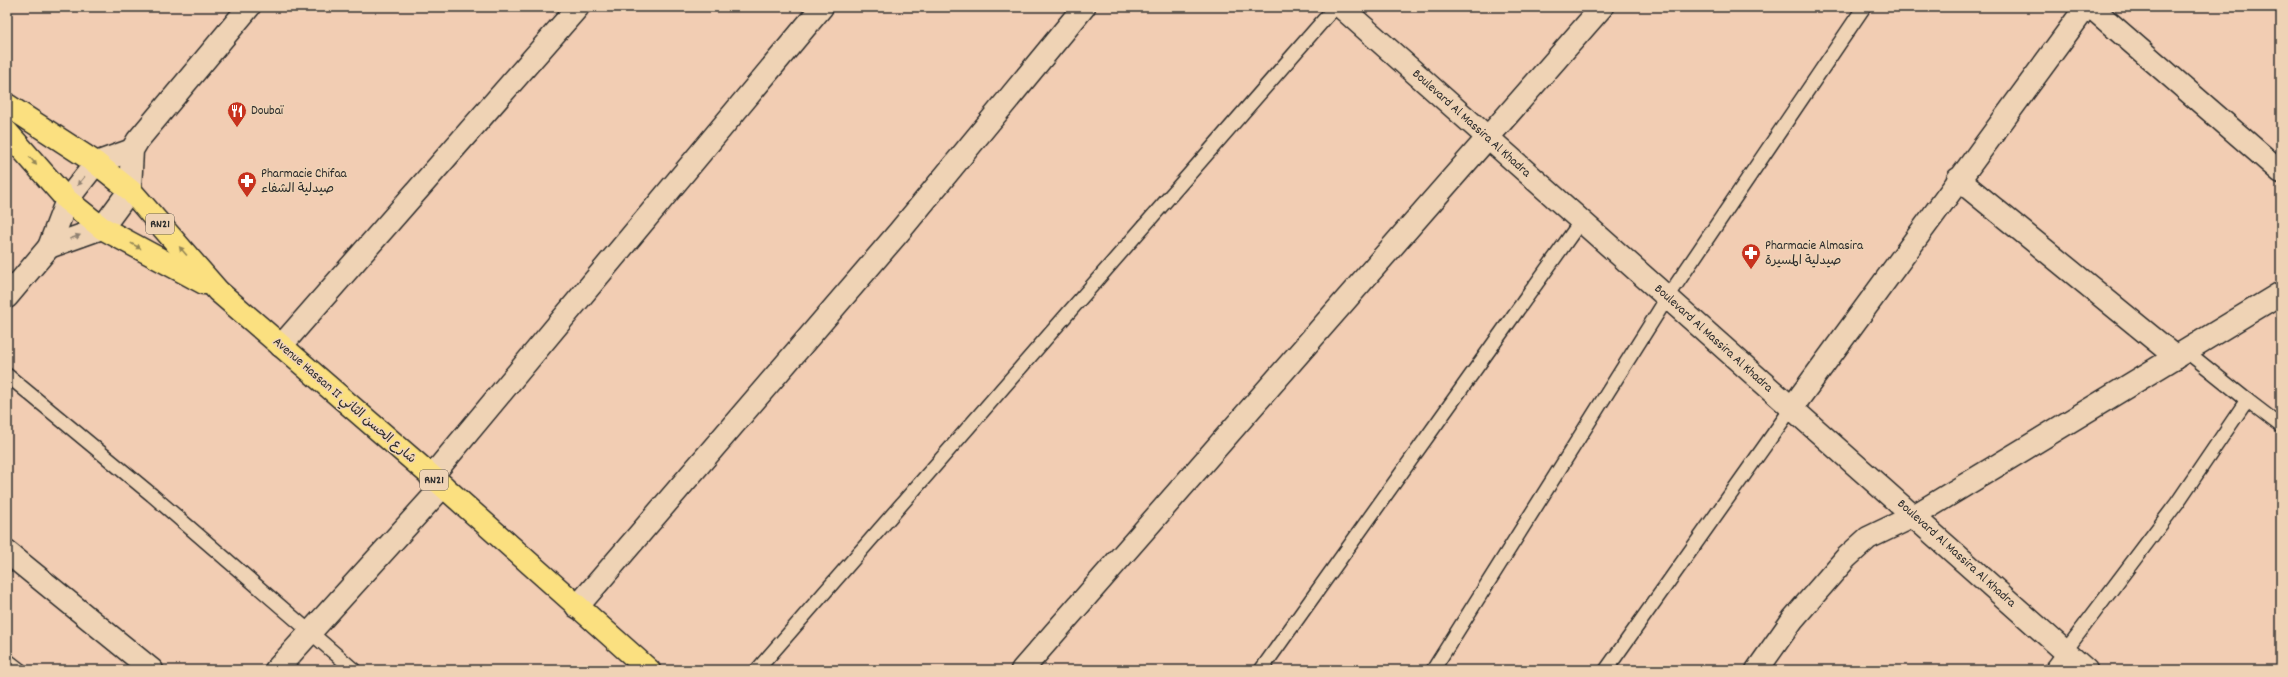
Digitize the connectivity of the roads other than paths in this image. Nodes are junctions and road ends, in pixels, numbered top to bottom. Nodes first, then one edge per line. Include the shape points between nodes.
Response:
1 (249, 7) edge
2 (578, 7) edge
3 (822, 7) edge
4 (1084, 7) edge
5 (1335, 7) edge
6 (1342, 7) edge
7 (1602, 7) edge
8 (1864, 7) edge
9 (2086, 7) edge
10 (2091, 7) edge
11 (7, 105) edge
12 (7, 132) edge
13 (1488, 139) junction
14 (132, 150) junction
15 (96, 163) junction
16 (2281, 172) edge
17 (1958, 179) junction
18 (130, 190) junction
19 (66, 200) junction
20 (1581, 221) junction
21 (102, 228) junction
22 (49, 247) junction
23 (218, 291) junction
24 (2281, 293) edge
25 (7, 297) edge
26 (1667, 298) junction
27 (281, 346) junction
28 (2181, 354) junction
29 (7, 374) edge
30 (2247, 400) junction
31 (1791, 409) junction
32 (2281, 426) edge
33 (437, 482) junction
34 (1914, 516) junction
35 (7, 552) edge
36 (577, 608) junction
37 (310, 632) junction
38 (2064, 651) junction
39 (7, 660) edge
40 (20, 670) edge
41 (152, 670) edge
42 (276, 670) edge
43 (354, 670) edge
44 (649, 670) edge
45 (757, 670) edge
46 (1022, 670) edge
47 (1261, 670) edge
48 (1433, 670) edge
49 (1606, 670) edge
50 (1757, 670) edge
51 (2051, 670) edge
52 (2086, 670) edge

1 - 14 street
2 - 27 street
3 - 33 street
4 - 36 street via 899,232
5 - 45 lane
6 - 13 street, Boulevard Al Massira Al Khadra
7 - 13 street
8 - 26 lane
9 - 17 street
10 - 16 street
11 - 15 main road, Avenue Hassan II شارع الحسن الثاني / RN21
12 -> 19 main road, Avenue Hassan II شارع الحسن الثاني / RN21
13 - 20 street, Boulevard Al Massira Al Khadra
13 - 46 street
14 - 15 street
14 - 18 street
15 - 18 main road, Avenue Hassan II شارع الحسن الثاني / RN21
15 -> 19 street
17 - 28 street
17 - 31 street
18 - 21 street
23 -> 18 main road, Avenue Hassan II شارع الحسن الثاني / RN21
19 - 21 main road, Avenue Hassan II شارع الحسن الثاني / RN21
19 - 22 street
20 - 26 street, Boulevard Al Massira Al Khadra
20 - 47 lane
22 -> 21 street
21 -> 23 main road, Avenue Hassan II شارع الحسن الثاني / RN21
22 - 25 street
23 - 27 main road, Avenue Hassan II شارع الحسن الثاني / RN21
24 - 28 street
26 - 31 street, Boulevard Al Massira Al Khadra
26 - 48 lane
27 - 33 main road, Avenue Hassan II شارع الحسن الثاني / RN21
28 - 30 lane
28 - 34 street
29 - 37 lane
30 - 32 lane
30 - 38 lane via 2177,503
31 - 34 street, Boulevard Al Massira Al Khadra
31 - 49 lane
33 - 36 main road, Avenue Hassan II شارع الحسن الثاني / RN21
33 - 37 street
34 - 38 street, Boulevard Al Massira Al Khadra
34 - 50 street via 1868,538 1846,558 1793,618
35 - 41 street
36 - 44 main road, Avenue Hassan II شارع الحسن الثاني / RN21
37 - 42 street
37 - 43 lane
38 - 51 lane
38 - 52 street, Boulevard Al Massira Al Khadra
39 - 40 lane

